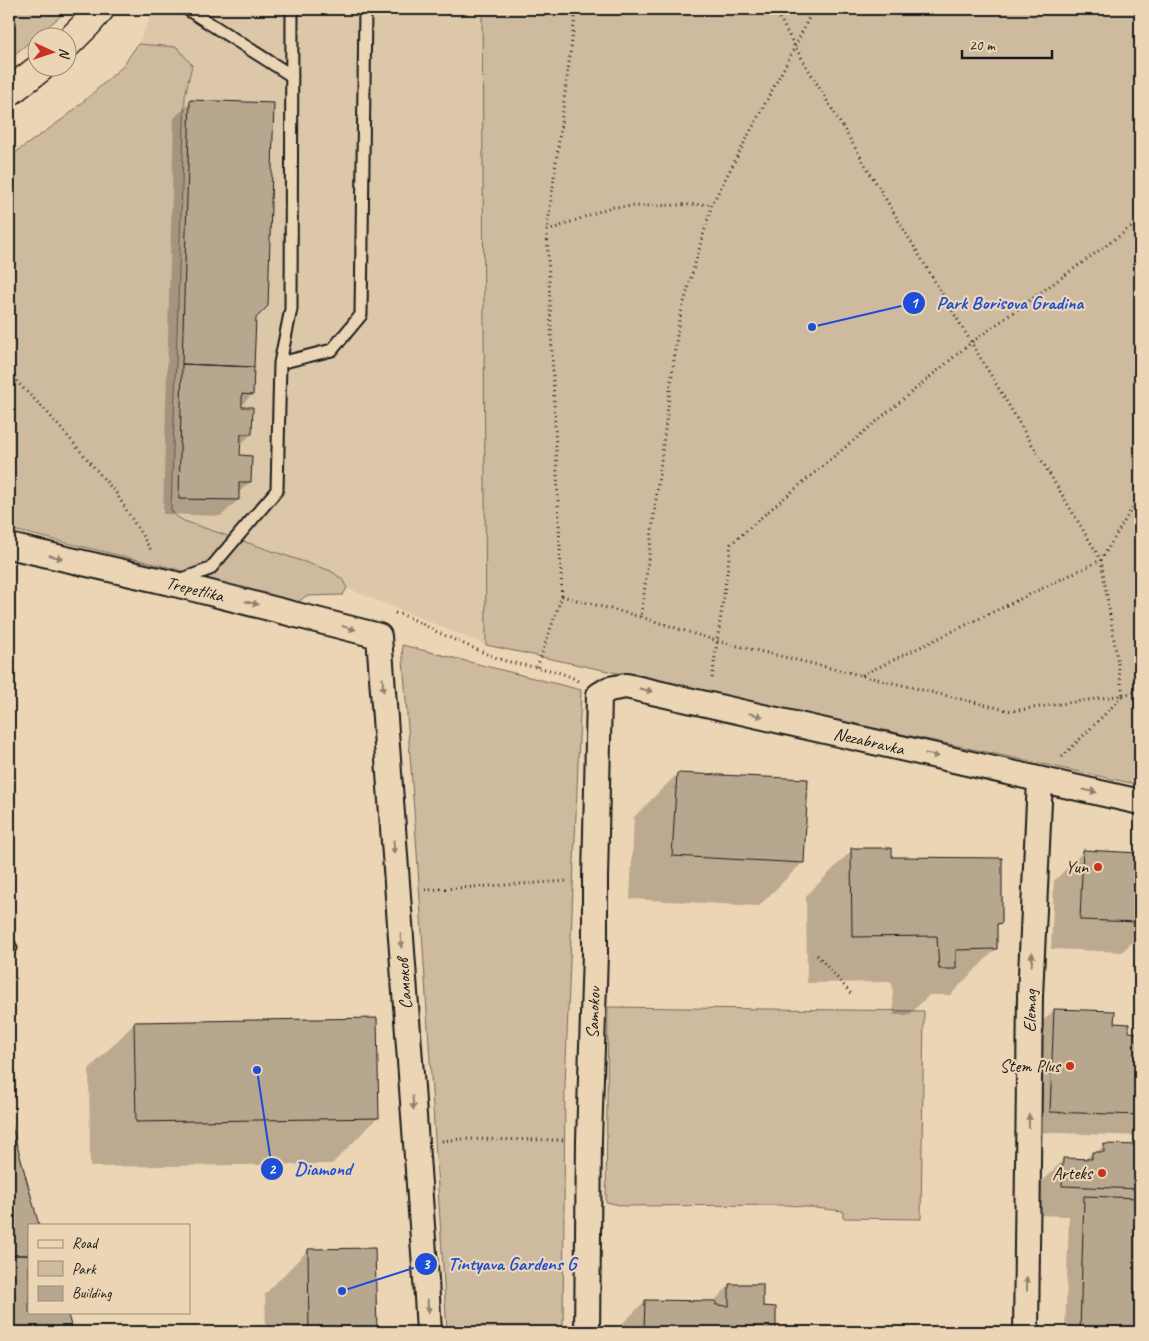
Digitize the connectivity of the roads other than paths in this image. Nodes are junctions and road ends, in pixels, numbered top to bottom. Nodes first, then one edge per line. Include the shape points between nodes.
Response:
1 (100, 9) edge
2 (187, 9) edge
3 (292, 9) edge
4 (365, 9) edge
5 (78, 34) edge
6 (292, 76) junction
7 (28, 77) edge
8 (9, 92) edge
9 (280, 363) junction
10 (9, 546) edge
11 (171, 583) junction
12 (379, 636) joint
13 (599, 695) joint
14 (1040, 780) junction
15 (1140, 802) edge
16 (429, 1332) edge
17 (587, 1332) edge
18 (1026, 1332) edge

1 - 5 street
2 - 6 lane
3 - 6 lane
4 - 9 lane via 361,315 332,350
6 - 9 lane via 291,309
7 - 8 street
9 - 11 lane via 277,490 210,569
10 -> 11 street, Trepetlika
11 -> 12 street, Trepetlika
12 -> 16 street, Самоков
13 -> 14 street, Nezabravka via 610,688 626,686
13 - 17 street, Samokov
14 -> 15 street, Nezabravka
18 -> 14 street, Elemag via 1030,996

